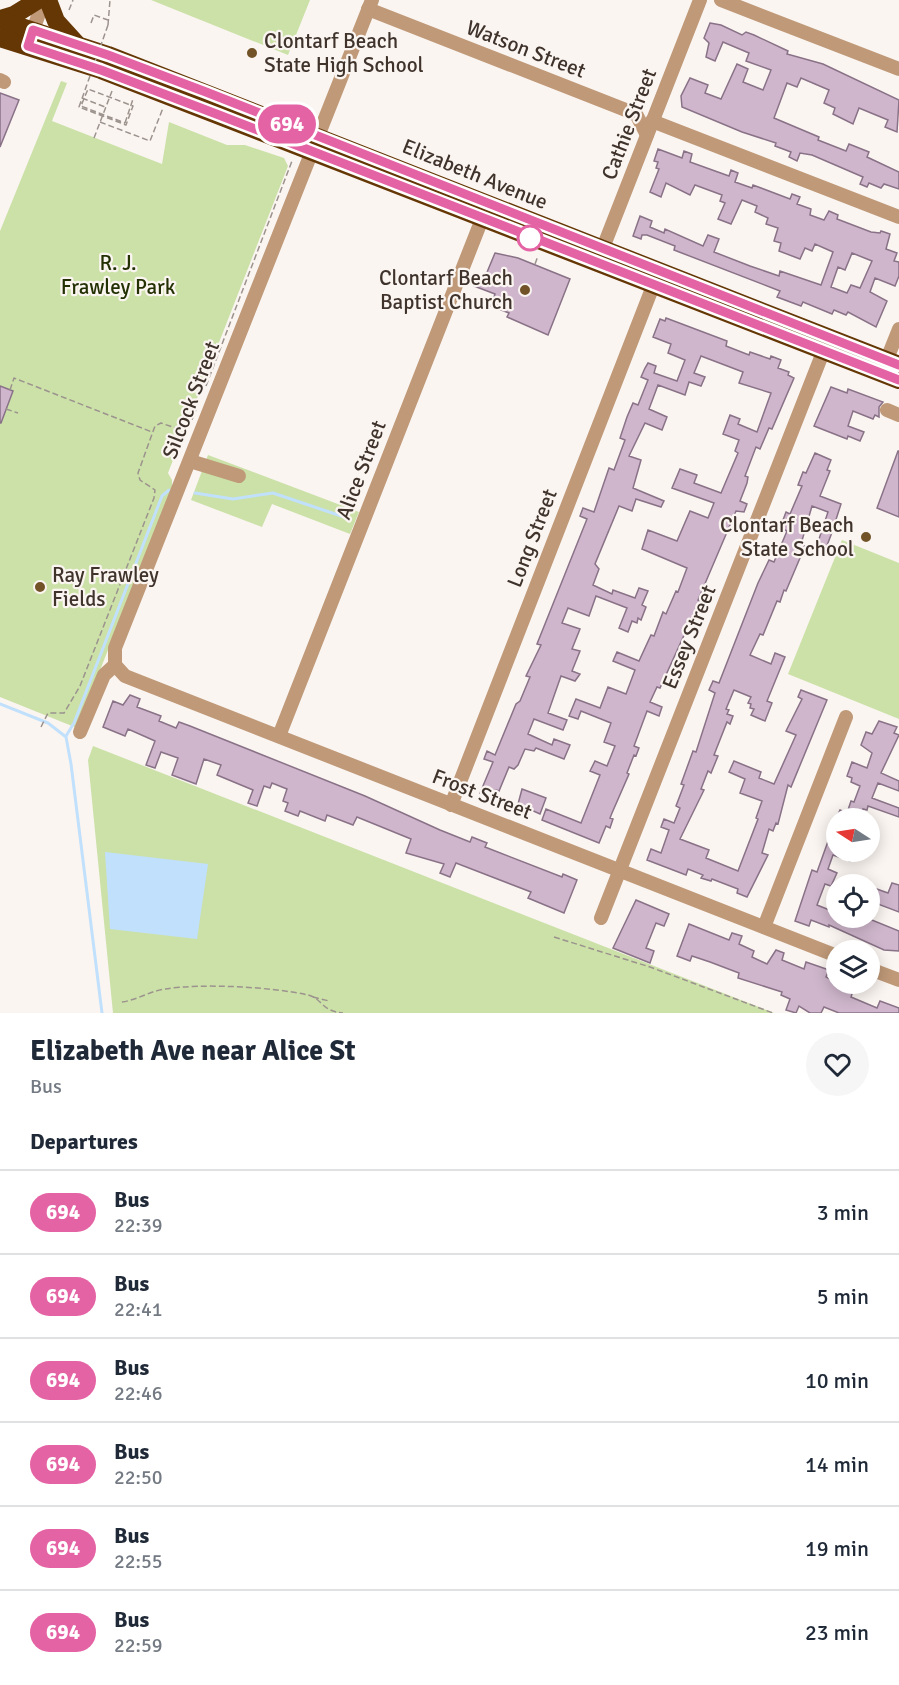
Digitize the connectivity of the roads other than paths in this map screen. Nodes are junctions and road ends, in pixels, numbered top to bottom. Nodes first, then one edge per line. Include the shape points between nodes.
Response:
1 (38, 0) edge
2 (46, 0) edge
3 (717, 0) edge
4 (721, 0) edge
5 (699, 3) edge
6 (370, 5) edge
7 (0, 19) edge
8 (0, 38) edge
9 (31, 38) junction
10 (76, 44) junction
11 (899, 69) edge
12 (658, 107) junction
13 (636, 114) junction
14 (652, 121) junction
15 (647, 135) junction
16 (315, 144) junction
17 (899, 217) edge
18 (482, 219) junction
19 (600, 256) junction
20 (652, 286) junction
21 (899, 329) edge
22 (826, 345) junction
23 (889, 366) edge
24 (899, 380) edge
25 (190, 461) junction
26 (239, 476) dead end
27 (115, 665) junction
28 (846, 717) dead end
29 (80, 732) dead end
30 (279, 736) junction
31 (451, 805) junction
32 (619, 870) junction
33 (601, 918) dead end
34 (764, 927) junction
35 (826, 952) edge
36 (880, 973) edge
37 (899, 980) edge

1 - 7 highway
2 - 9 street
2 - 10 highway via 56,21
3 - 5 street
4 - 11 street
5 - 12 street, Cathie Street
6 - 13 street, Watson Street
6 - 16 street, Silcock Street
7 - 9 highway
8 - 9 highway
9 - 10 highway, Elizabeth Avenue
9 - 16 highway, Elizabeth Avenue via 101,70
10 - 16 highway, Elizabeth Avenue
12 - 13 street
12 - 14 street, Cathie Street
13 - 15 street
14 - 15 street, Cathie Street
14 - 17 street
15 - 19 street, Cathie Street
16 - 18 highway, Elizabeth Avenue
16 - 19 highway, Elizabeth Avenue
16 - 25 street, Silcock Street
18 - 19 highway, Elizabeth Avenue
18 - 30 street, Alice Street
19 - 20 highway, Elizabeth Avenue
19 - 22 highway, Elizabeth Avenue
20 - 22 highway, Elizabeth Avenue
20 - 31 street, Long Street
21 - 23 street
22 - 23 highway, Elizabeth Avenue
22 - 32 street, Essey Street
23 - 24 highway, Elizabeth Avenue
25 - 26 street
25 - 27 street, Silcock Street via 115,648
27 - 29 street via 104,675
27 - 30 street, Frost Street via 125,676
28 - 34 street
30 - 31 street, Frost Street
31 - 32 street, Frost Street
32 - 33 street, Essey Street
32 - 34 street, Frost Street
34 - 35 street, Frost Street
36 - 37 street

